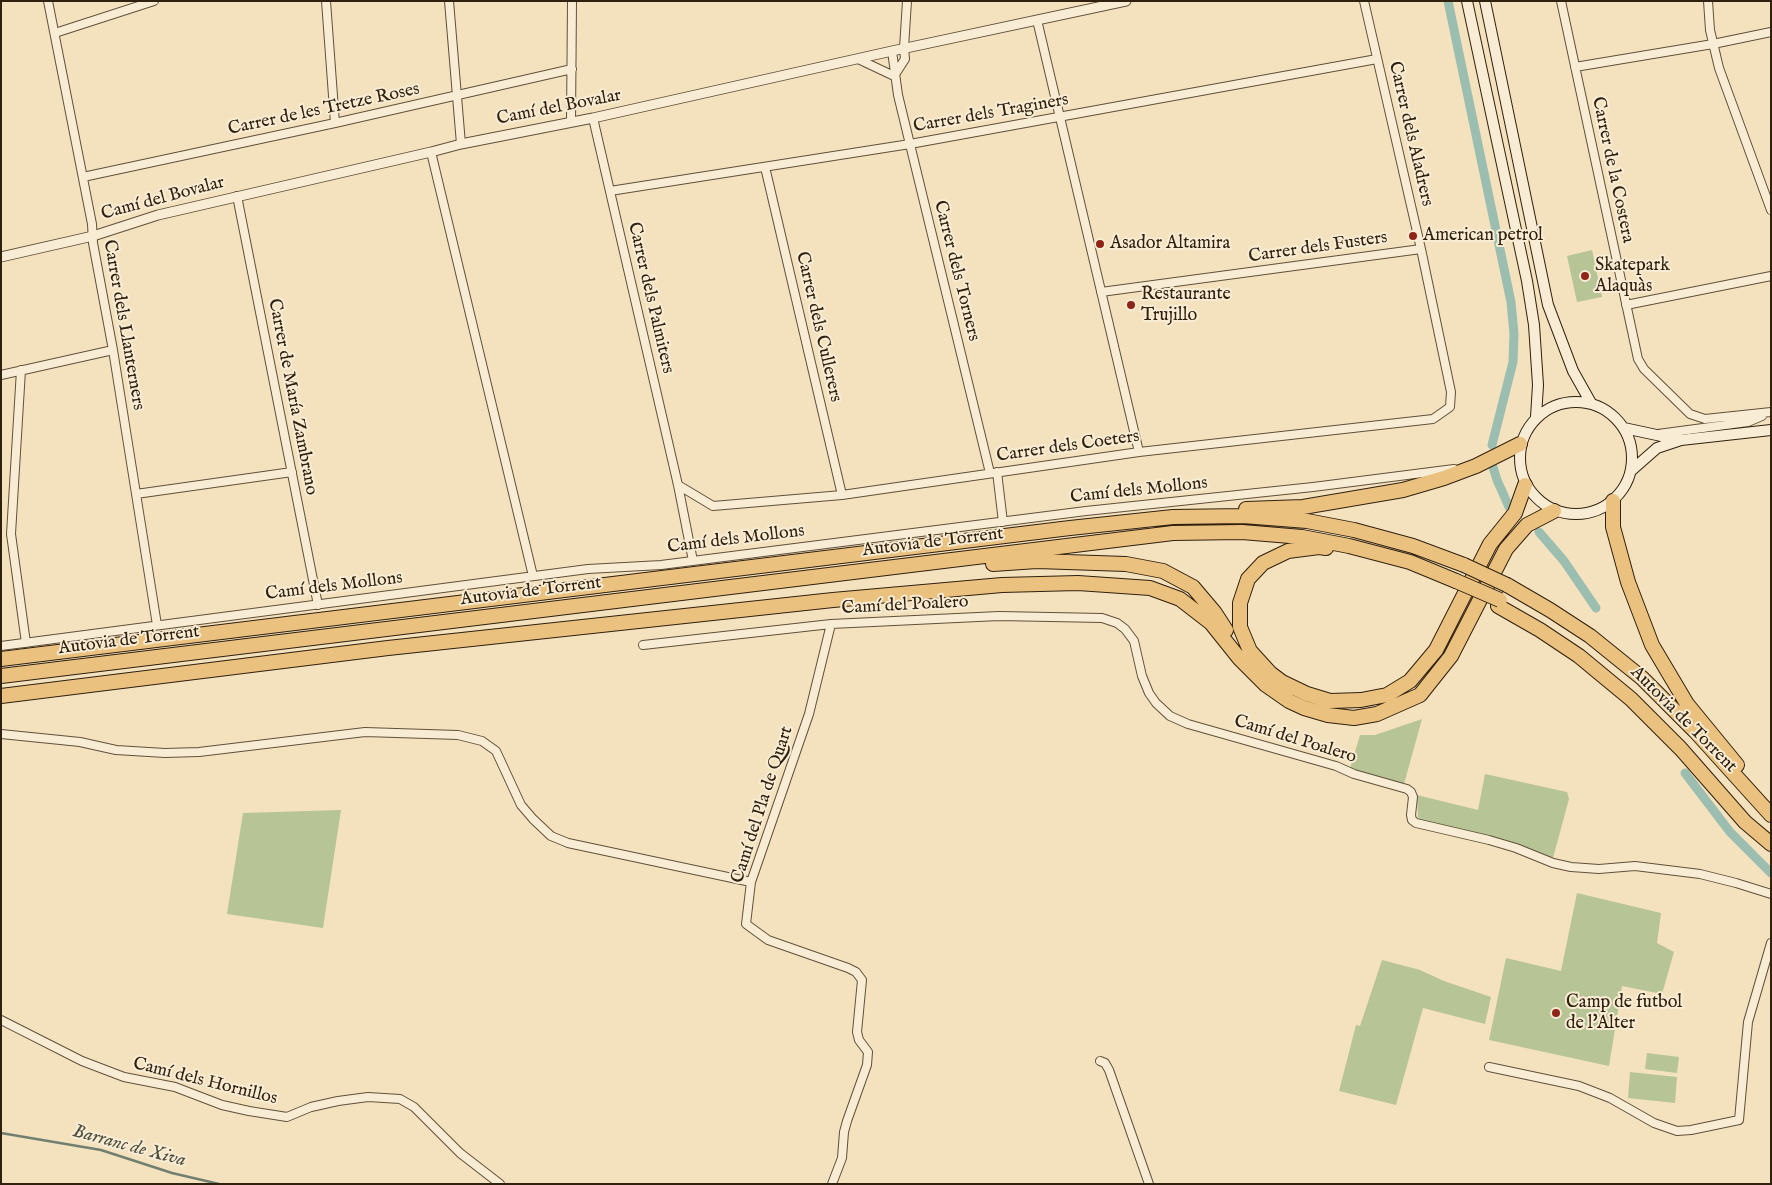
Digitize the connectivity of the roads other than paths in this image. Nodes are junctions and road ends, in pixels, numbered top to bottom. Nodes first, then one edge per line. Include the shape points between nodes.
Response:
1 (48, 1) edge
2 (154, 1) edge
3 (326, 1) edge
4 (449, 1) edge
5 (572, 1) edge
6 (907, 1) edge
7 (1126, 1) edge
8 (1364, 1) edge
9 (1468, 1) edge
10 (1485, 1) edge
11 (1561, 1) edge
12 (1708, 1) edge
13 (1037, 20) junction
14 (1771, 32) edge
15 (54, 33) junction
16 (1713, 44) junction
17 (904, 48) junction
18 (892, 51) junction
19 (858, 59) junction
20 (1377, 59) junction
21 (1575, 67) junction
22 (572, 69) junction
23 (894, 76) junction
24 (456, 96) junction
25 (1059, 117) junction
26 (593, 118) junction
27 (571, 122) junction
28 (335, 123) junction
29 (461, 144) junction
30 (910, 144) junction
31 (430, 152) junction
32 (765, 167) junction
33 (82, 177) junction
34 (1771, 182) edge
35 (1762, 184) junction
36 (610, 191) junction
37 (237, 196) junction
38 (1771, 210) edge
39 (93, 236) junction
40 (1421, 249) junction
41 (1, 257) edge
42 (1771, 276) edge
43 (1101, 292) junction
44 (1626, 305) junction
45 (113, 350) junction
46 (21, 370) junction
47 (1, 375) edge
48 (1451, 392) joint
49 (1591, 403) junction
50 (1769, 413) edge
51 (1536, 417) junction
52 (1624, 428) junction
53 (1771, 430) edge
54 (1652, 434) junction
55 (1681, 440) junction
56 (1520, 444) junction
57 (1139, 452) junction
58 (1476, 466) junction
59 (1632, 470) junction
60 (292, 472) junction
61 (994, 473) junction
62 (678, 485) junction
63 (1525, 485) junction
64 (136, 494) junction
65 (842, 495) junction
66 (1613, 501) junction
67 (1554, 511) junction
68 (1003, 522) junction
69 (1070, 528) junction
70 (11, 534) junction
71 (1, 535) edge
72 (693, 561) junction
73 (828, 575) junction
74 (533, 576) junction
75 (1456, 583) junction
76 (1499, 603) junction
77 (318, 605) junction
78 (831, 624) junction
79 (157, 625) junction
80 (26, 643) junction
81 (643, 645) dead end
82 (1, 646) edge
83 (1, 660) edge
84 (1, 676) edge
85 (1266, 685) junction
86 (1, 696) edge
87 (1, 734) edge
88 (1771, 806) edge
89 (1771, 815) edge
90 (1771, 838) edge
91 (1771, 844) edge
92 (750, 882) junction
93 (1771, 894) edge
94 (1771, 943) edge
95 (1, 1020) edge
96 (1100, 1061) dead end
97 (1489, 1067) dead end
98 (500, 1184) edge
99 (832, 1184) edge
100 (1149, 1184) edge

1 - 15 street, Carrer dels Llanterners
2 - 15 street
3 - 28 street
4 - 24 street
5 - 22 street
6 - 17 street
7 - 13 street, Camí del Bovalar
8 - 20 street, Carrer dels Aladrers
9 - 51 main road via 1527,281 1535,334
10 - 49 main road via 1548,305 1572,372
11 - 21 street, Carrer de la Costera
12 - 16 street
13 - 17 street, Camí del Bovalar
13 - 25 street
14 - 16 street
15 - 33 street, Carrer dels Llanterners
16 - 21 street
16 - 35 street
17 - 18 street, Camí del Bovalar
17 - 23 street via 905,59
18 - 19 street, Camí del Bovalar
18 - 23 street, Carrer dels Torners
19 - 23 street
19 - 26 street, Camí del Bovalar
20 - 25 street, Carrer dels Traginers
20 - 40 street, Carrer dels Aladrers
21 - 44 street, Carrer de la Costera
22 - 24 street, Carrer de les Tretze Roses
22 - 27 street
23 - 30 street, Carrer dels Torners
24 - 28 street, Carrer de les Tretze Roses
24 - 29 street
25 - 30 street, Carrer dels Traginers
25 - 43 street
26 - 27 street, Camí del Bovalar
26 - 36 street, Carrer dels Palmiters
27 - 29 street, Camí del Bovalar
28 - 33 street, Carrer de les Tretze Roses
29 - 31 street, Camí del Bovalar
30 - 32 street, Carrer dels Traginers
30 - 61 street, Carrer dels Torners
31 - 37 street, Camí del Bovalar
31 - 74 street
32 - 36 street, Carrer dels Traginers
32 - 65 street, Carrer dels Cullerers
33 - 39 street, Carrer dels Llanterners
34 - 35 street
35 - 38 street
36 - 62 street, Carrer dels Palmiters
37 - 39 street, Camí del Bovalar via 158,215
37 - 60 street, Carrer de María Zambrano
39 - 41 street, Camí del Bovalar
39 - 45 street, Carrer dels Llanterners
40 - 43 street, Carrer dels Fusters
40 - 48 street, Carrer dels Aladrers
42 - 44 street
43 - 57 street
44 - 50 street, Carrer de la Costera via 1638,359 1644,370 1690,414 1705,419
45 - 46 street
45 - 64 street, Carrer dels Llanterners
46 - 47 street
46 - 70 street
48 - 57 street, Carrer dels Coeters via 1450,407 1432,419
49 - 51 main road via 1561,403
49 - 52 main road via 1610,412
50 - 54 street via 1748,422
51 - 56 main road
52 - 54 main road
52 - 59 main road via 1632,448
53 - 55 main road
54 - 55 main road
55 - 59 main road via 1657,448
56 - 58 highway
56 - 63 main road via 1519,465
57 - 61 street, Carrer dels Coeters
58 - 68 street, Camí dels Mollons
58 - 69 highway via 1403,490 1303,507 1172,512 1096,520
59 - 66 main road
60 - 64 street
60 - 77 street, Carrer de María Zambrano
61 - 65 street, Carrer dels Coeters
61 - 68 street, Carrer dels Torners
62 - 65 street, Carrer dels Coeters via 713,506
62 - 72 street, Carrer dels Palmiters
63 - 67 main road via 1537,501
63 - 75 highway via 1515,513 1490,544 1436,650 1410,681 1387,695 1330,701 1307,694 1270,673 1250,651 1240,627 1240,603 1248,578 1262,562 1288,551 1319,547 1347,552
64 - 79 street, Carrer dels Llanterners
66 - 67 main road via 1595,512 1575,515
66 - 88 highway via 1613,527 1628,582 1652,645 1688,704
67 - 85 highway via 1527,525 1506,549 1452,656 1420,695 1378,714 1354,718 1304,708
68 - 72 street, Camí dels Mollons
69 - 83 highway, Autovia de Torrent
69 - 89 highway, Autovia de Torrent, bridge via 1173,518 1243,516 1307,521 1413,546 1464,565 1550,610 1590,636 1642,678
70 - 71 street
70 - 80 street
72 - 74 street, Camí dels Mollons
73 - 75 highway, Autovia de Torrent via 1173,533 1242,532 1349,546 1410,562
73 - 84 highway, Autovia de Torrent
73 - 85 highway via 863,576 1037,561 1126,564 1163,571 1193,587
74 - 77 street, Camí dels Mollons
75 - 76 highway, Autovia de Torrent, bridge
76 - 90 highway, Autovia de Torrent via 1543,624 1582,650 1635,694
76 - 91 highway via 1579,656 1631,699 1681,749 1745,822
77 - 79 street, Camí dels Mollons
78 - 81 street
78 - 92 street, Camí del Pla de Quart via 809,714
78 - 93 street, Camí del Poalero via 999,616 1108,620 1125,629 1134,641 1149,693 1170,716 1407,788 1413,797 1411,814 1416,823 1489,840 1562,865 1599,869 1635,866 1700,874
79 - 80 street, Camí dels Mollons
80 - 82 street, Camí dels Mollons
85 - 86 highway via 1211,623 1180,599 1150,588 1078,583 1002,585 834,600 378,649
87 - 92 street via 165,754 365,732 458,734 482,741 496,751 521,805 551,836 568,843
92 - 99 street, Camí del Pla de Quart via 746,924 768,940 848,968 862,980 857,1032 868,1052 867,1065 847,1121 842,1158
94 - 97 street via 1748,1022 1739,1120 1677,1131 1579,1086
95 - 98 street, Camí dels Hornillos via 82,1061 124,1077 175,1087 222,1105 249,1111 287,1117 338,1101 368,1097 400,1099 414,1107 460,1153
96 - 100 street via 1109,1070

